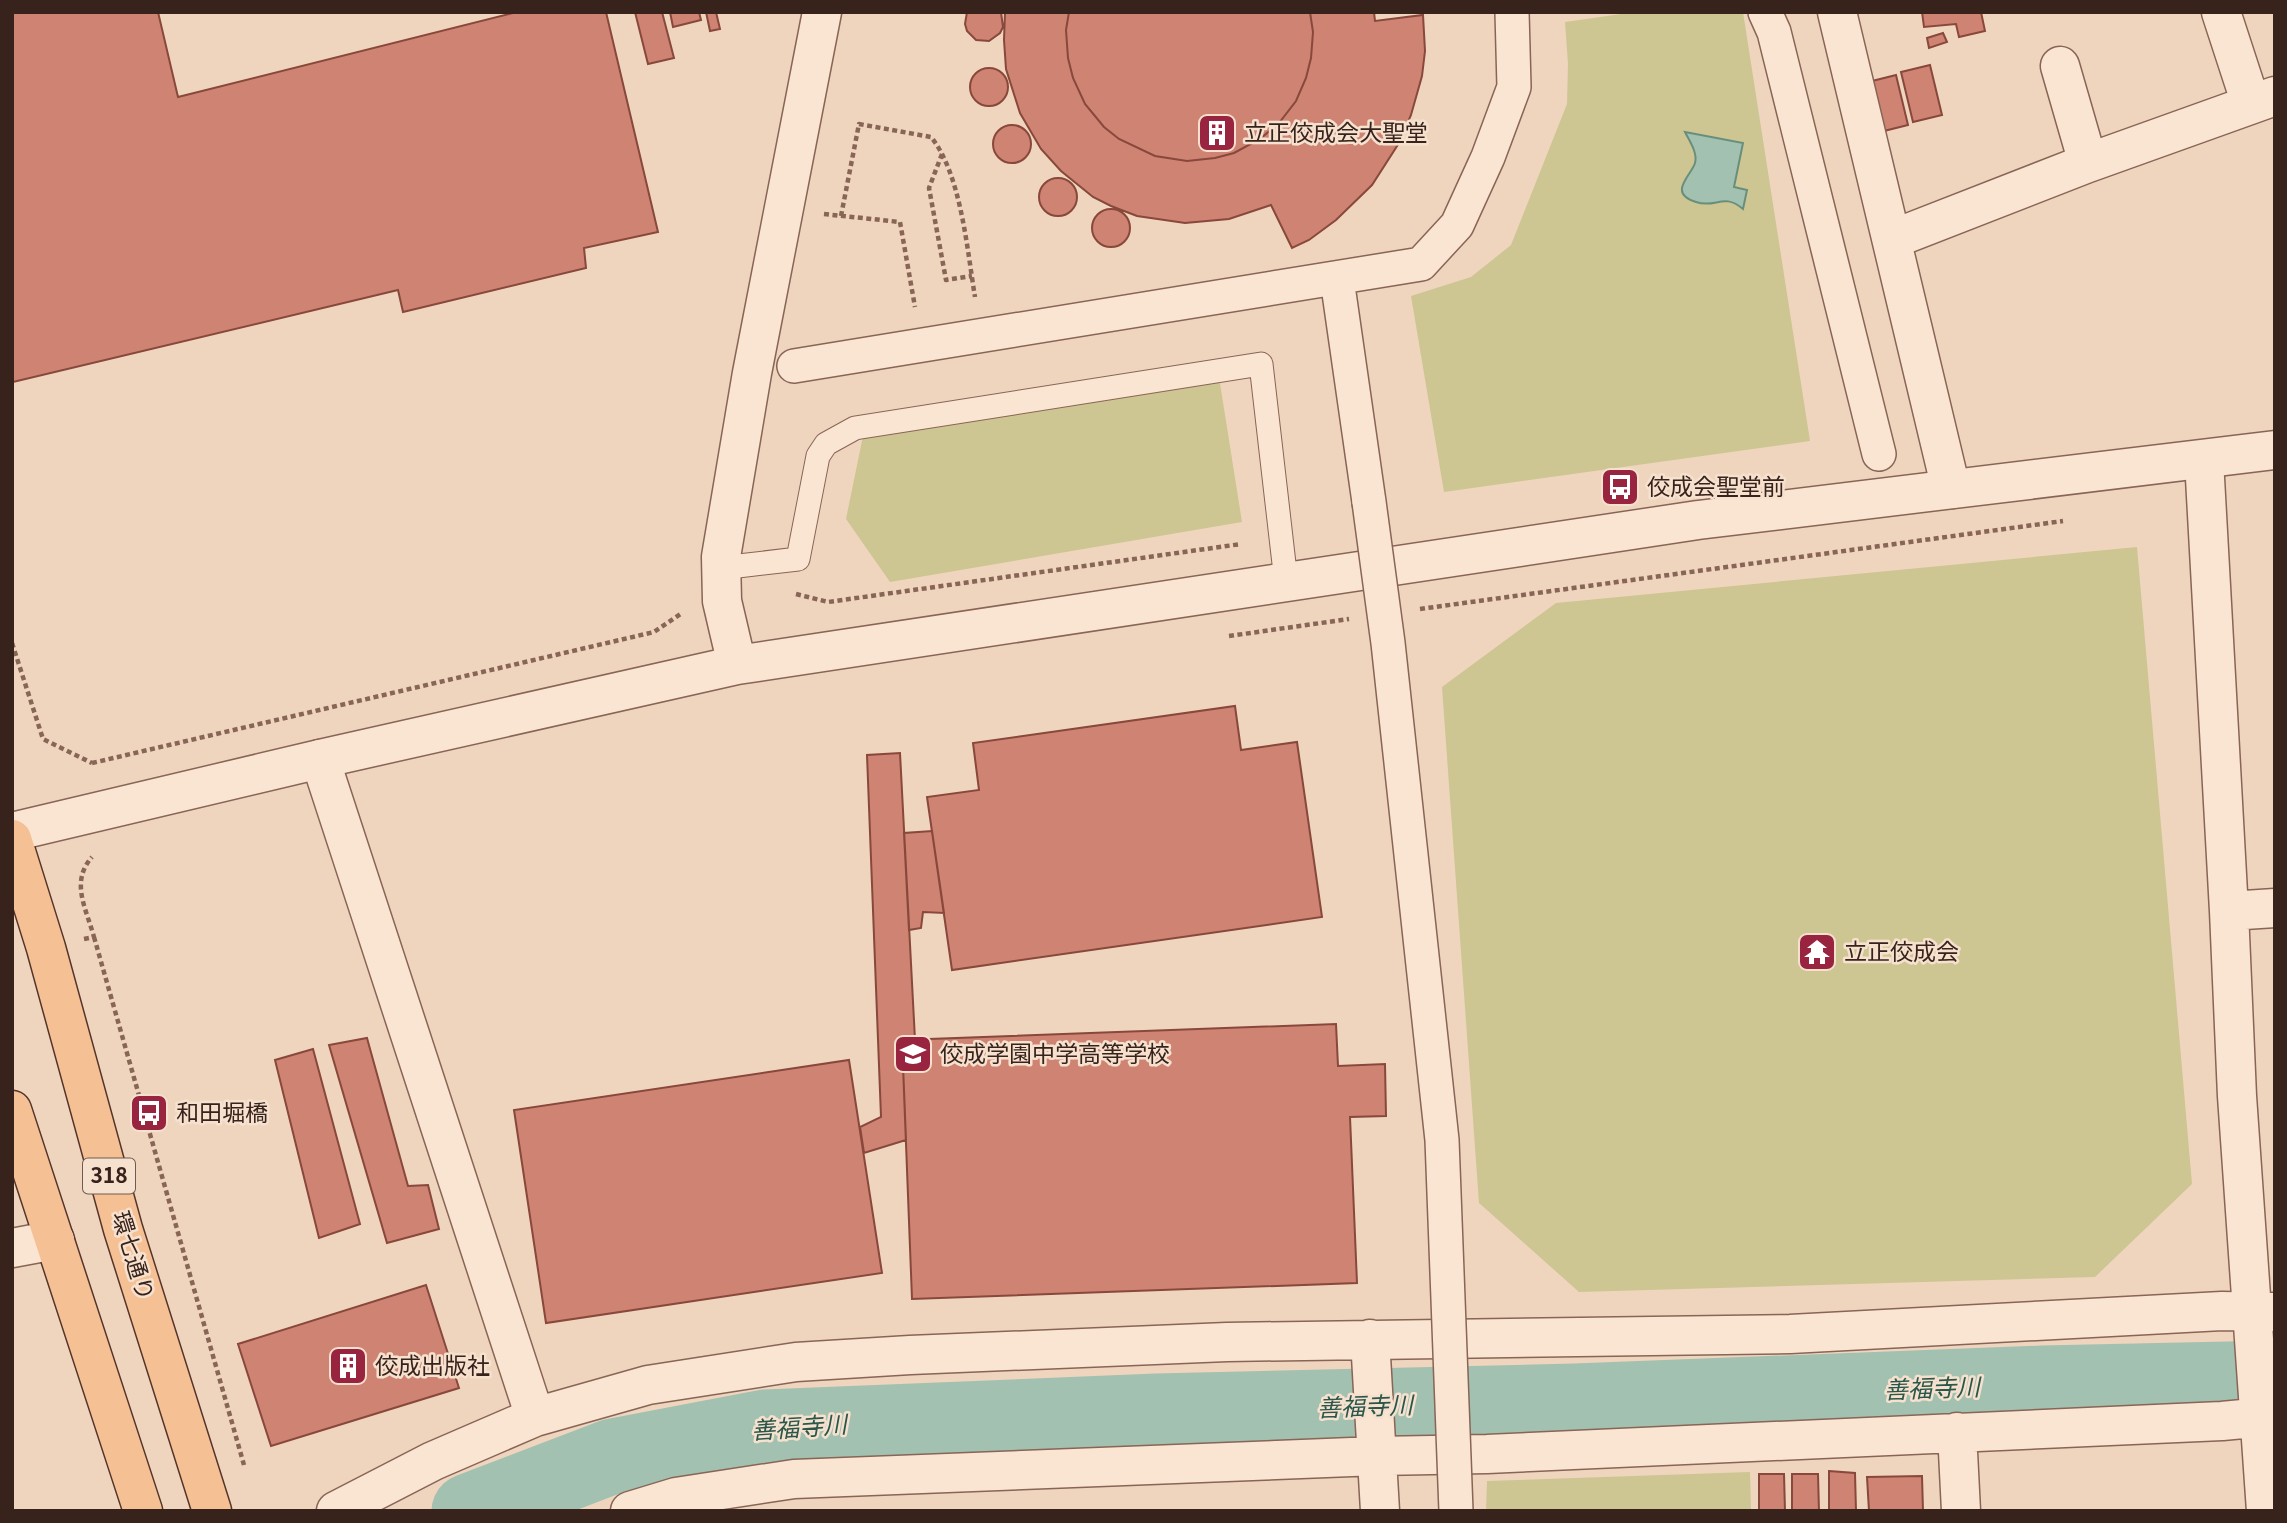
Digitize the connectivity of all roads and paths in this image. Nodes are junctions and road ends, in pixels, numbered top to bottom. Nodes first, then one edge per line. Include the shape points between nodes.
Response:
1 (822, 12) edge
2 (1512, 12) edge
3 (1765, 12) edge
4 (1837, 12) edge
5 (2221, 12) edge
6 (2060, 66) dead end
7 (2263, 100) edge
8 (943, 152) junction
9 (2088, 163) junction
10 (822, 214) dead end
11 (841, 216) junction
12 (1893, 239) junction
13 (909, 276) dead end
14 (972, 276) junction
15 (1337, 279) junction
16 (982, 336) junction
17 (794, 366) dead end
18 (2275, 450) edge
19 (1879, 454) dead end
20 (2204, 460) junction
21 (1951, 489) junction
22 (2065, 520) dead end
23 (1281, 538) junction
24 (764, 563) junction
25 (721, 568) junction
26 (1286, 581) junction
27 (689, 608) dead end
28 (1417, 610) dead end
29 (1362, 617) dead end
30 (1224, 636) dead end
31 (12, 643) edge
32 (737, 665) junction
33 (320, 759) junction
34 (92, 763) junction
35 (102, 810) junction
36 (12, 832) edge
37 (12, 839) edge
38 (2275, 908) edge
39 (2229, 911) junction
40 (94, 937) junction
41 (46, 948) junction
42 (12, 1110) edge
43 (55, 1240) junction
44 (12, 1248) edge
45 (2261, 1319) edge
46 (1371, 1349) junction
47 (2264, 1410) edge
48 (535, 1417) junction
49 (1957, 1432) junction
50 (1376, 1443) junction
51 (246, 1471) dead end
52 (143, 1511) edge
53 (212, 1511) edge
54 (336, 1511) edge
55 (630, 1511) edge
56 (1380, 1511) edge
57 (1456, 1511) edge
58 (1961, 1511) edge
59 (2266, 1511) edge

1 - 25 street via 752,373
2 - 15 street via 1514,87 1489,158 1457,225 1421,264
3 - 19 street via 1774,32
4 - 12 street
5 - 7 street
6 - 9 street
7 - 9 street
8 - 11 path via 931,137 859,124
8 - 14 path via 954,180
8 - 14 path via 929,188 946,280
9 - 12 street
10 - 11 path
11 - 13 path via 900,222
12 - 21 street
14 - 16 path
15 - 16 street
15 - 57 street, bridge via 1388,643 1442,1140
16 - 17 street
18 - 20 street
20 - 21 street
20 - 39 street
21 - 26 street via 1698,520
22 - 28 path
23 - 24 path via 828,602 797,594 774,578
23 - 24 lane via 1261,364 855,428 826,444 818,456 799,559
23 - 26 lane
24 - 25 lane
25 - 32 street via 722,601
26 - 32 street
27 - 34 path via 654,632
29 - 30 path
31 - 34 path via 43,739
32 - 33 street
33 - 35 street
33 - 48 street
34 - 35 path
35 - 36 street
35 - 40 path via 111,844 83,867 79,884
37 - 41 main road, 環七通り / 318
38 - 39 street
39 - 45 street via 2237,1096
40 - 41 path
40 - 51 path
41 - 53 main road, 環七通り / 318 via 123,1229
42 - 43 main road
43 - 44 street
43 - 52 main road
45 - 46 street via 2222,1311 1790,1334
45 - 47 street
46 - 48 street via 1227,1342 796,1362 648,1385
46 - 50 street
47 - 49 street via 2222,1421
47 - 59 street
48 - 54 street via 433,1461
49 - 50 street via 1501,1454
49 - 58 street
50 - 55 street via 794,1479 676,1497
50 - 56 street

